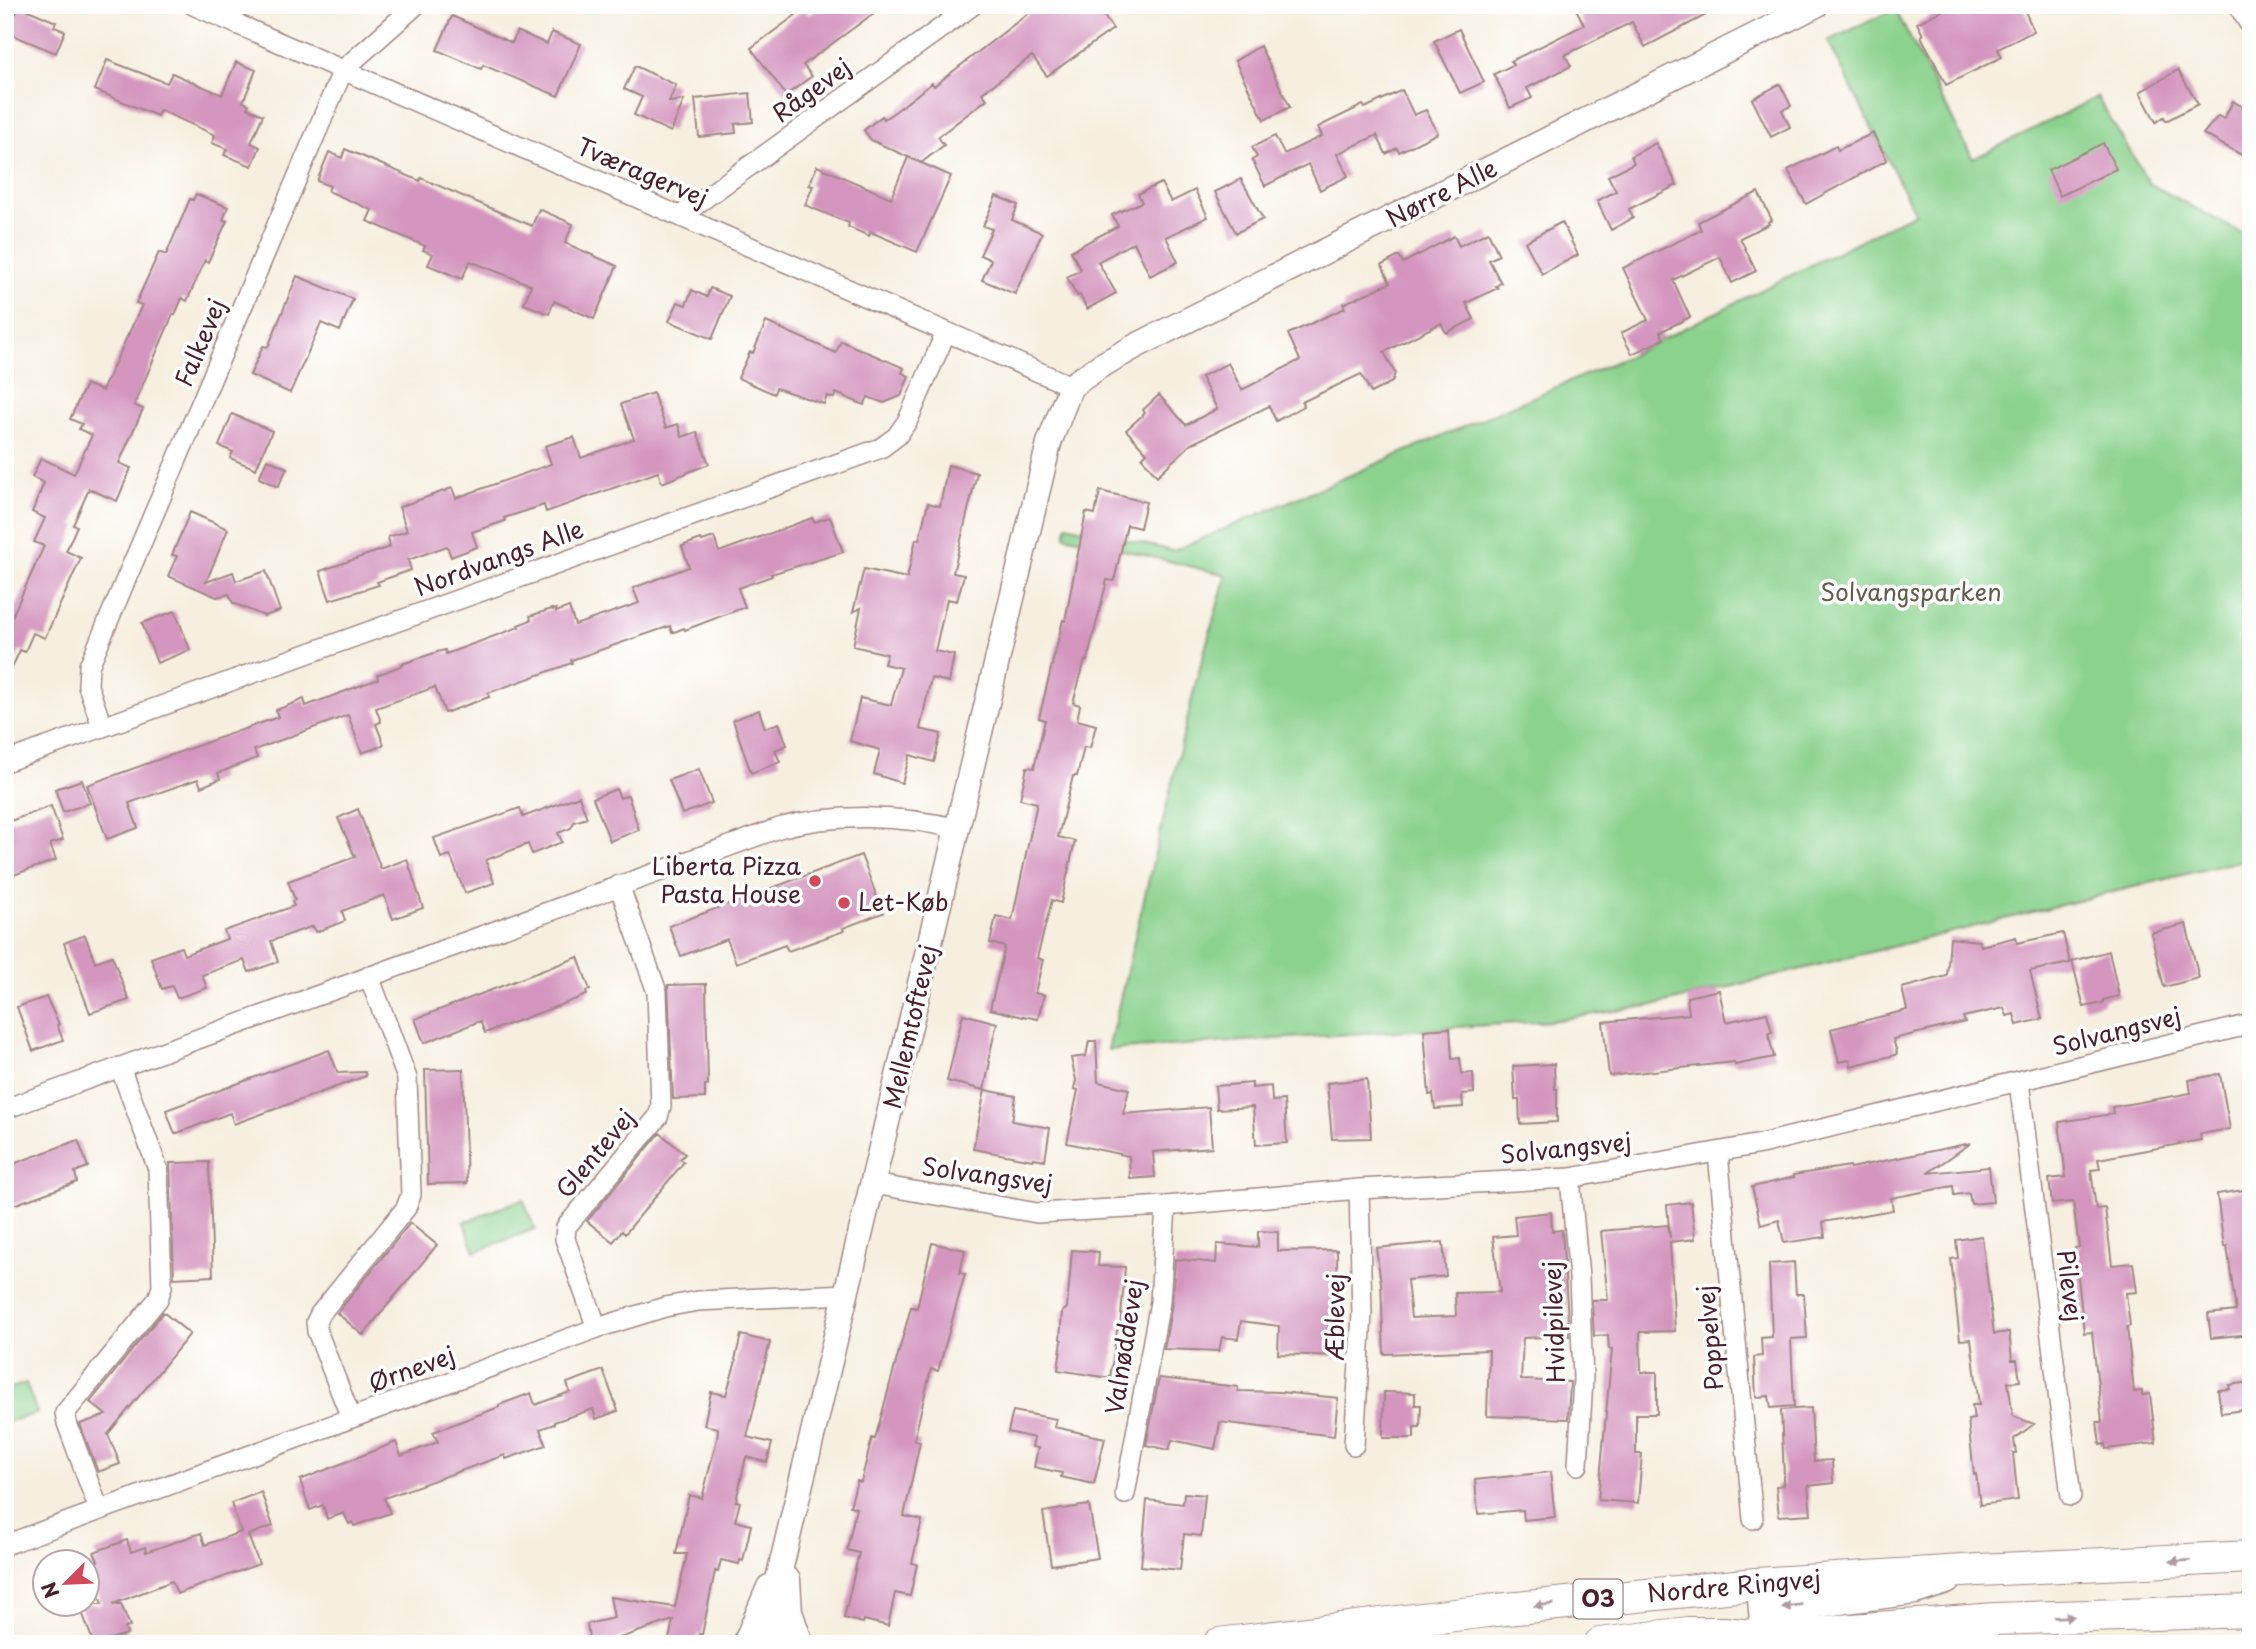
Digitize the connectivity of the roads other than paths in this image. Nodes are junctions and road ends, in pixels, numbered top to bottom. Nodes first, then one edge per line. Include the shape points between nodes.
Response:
1 (193, 5) edge
2 (416, 5) edge
3 (973, 5) edge
4 (1816, 5) edge
5 (2238, 5) edge
6 (2251, 27) edge
7 (344, 70) junction
8 (680, 216) junction
9 (946, 332) junction
10 (1071, 386) junction
11 (102, 726) junction
12 (5, 762) edge
13 (958, 829) junction
14 (619, 885) junction
15 (369, 976) junction
16 (2251, 1024) edge
17 (120, 1067) junction
18 (2019, 1082) junction
19 (5, 1109) edge
20 (1718, 1153) junction
21 (1570, 1178) junction
22 (874, 1184) junction
23 (1359, 1189) junction
24 (1166, 1206) junction
25 (848, 1294) junction
26 (597, 1328) junction
27 (351, 1418) junction
28 (1354, 1445) dead end
29 (1578, 1465) dead end
30 (1125, 1494) dead end
31 (2071, 1496) dead end
32 (99, 1510) junction
33 (1753, 1519) dead end
34 (5, 1545) edge
35 (786, 1548) junction
36 (2251, 1558) edge
37 (1979, 1570) junction
38 (1756, 1584) junction
39 (2251, 1611) edge
40 (1761, 1640) edge
41 (745, 1644) edge
42 (772, 1644) edge
43 (801, 1644) edge
44 (1219, 1644) edge
45 (1600, 1644) edge

1 - 7 street, Tværagervej
2 - 7 street, Falkevej
3 - 8 street, Rågevej
4 - 10 street, Nørre Alle via 1136,346
5 - 6 street
7 - 8 street, Tværagervej
7 - 11 street, Falkevej via 89,666 88,687
8 - 9 street, Tværagervej
9 - 10 street, Tværagervej
9 - 11 street, Nordvangs Alle via 908,420 881,448
10 - 13 street, Mellemtoftevej via 1049,443
11 - 12 street, Nordvangs Alle
13 - 14 street via 895,818 807,821 766,831
13 - 22 street, Mellemtoftevej
14 - 15 street
14 - 26 street, Glentevej via 657,992 661,1112 564,1233
15 - 17 street
15 - 27 street via 407,1078 411,1195 406,1208 316,1322
16 - 18 street, Solvangsvej
17 - 19 street
17 - 32 street via 157,1165 162,1287 158,1299 65,1413
18 - 20 street, Solvangsvej
18 - 31 street, Pilevej
20 - 21 street, Solvangsvej
20 - 33 street, Poppelvej
21 - 23 street, Solvangsvej
21 - 29 street, Hvidpilevej via 1583,1379
22 - 24 street, Solvangsvej via 1037,1213
22 - 25 street, Mellemtoftevej
23 - 24 street, Solvangsvej
23 - 28 street, Æblevej via 1363,1314
24 - 30 street, Valnøddevej via 1160,1302
25 - 26 street, Ørnevej via 698,1301
25 - 35 street, Mellemtoftevej
26 - 27 street, Ørnevej
27 - 32 street, Ørnevej
32 - 34 street, Ørnevej
35 - 41 street, Mellemtoftevej
35 - 42 street, Mellemtoftevej
35 - 43 street, Mellemtoftevej via 790,1612
36 -> 37 main road, Nordre Ringvej / O3
37 - 38 main road, Nordre Ringvej / O3
37 -> 40 main road via 1915,1590 1778,1608
38 - 40 street
38 -> 44 main road, Nordre Ringvej / O3
40 -> 39 main road, Nordre Ringvej / O3 via 1996,1619
40 - 45 main road, Nordre Ringvej / O3 via 1688,1633

